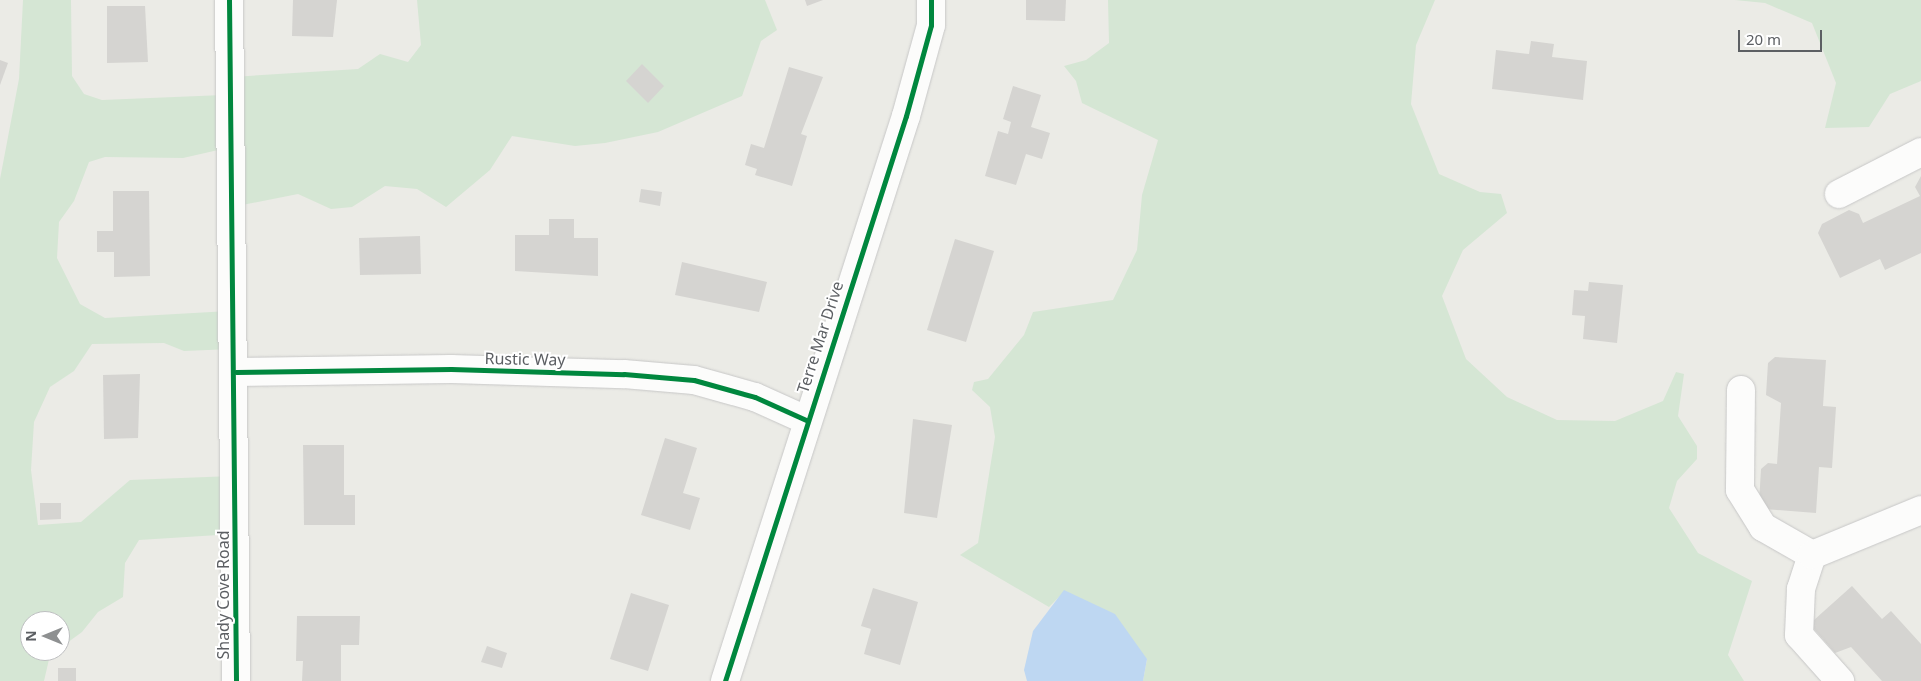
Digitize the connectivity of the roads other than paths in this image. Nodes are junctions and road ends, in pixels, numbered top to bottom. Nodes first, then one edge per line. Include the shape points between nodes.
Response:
1 (230, 0) edge
2 (931, 0) edge
3 (1921, 152) edge
4 (1839, 194) dead end
5 (236, 372) junction
6 (1741, 390) dead end
7 (806, 420) junction
8 (1921, 510) edge
9 (1812, 555) junction
10 (236, 681) edge
11 (725, 681) edge
12 (1840, 681) edge

1 - 5 street, Shady Cove Road
2 - 7 street, Terre Mar Drive via 930,25 906,116
3 - 4 street
5 - 7 street, Rustic Way via 450,369 624,374 694,380 755,398
5 - 10 street, Shady Cove Road
6 - 9 street via 1740,490 1762,527
7 - 11 street, Terre Mar Drive
8 - 9 street
9 - 12 street via 1801,589 1798,635

